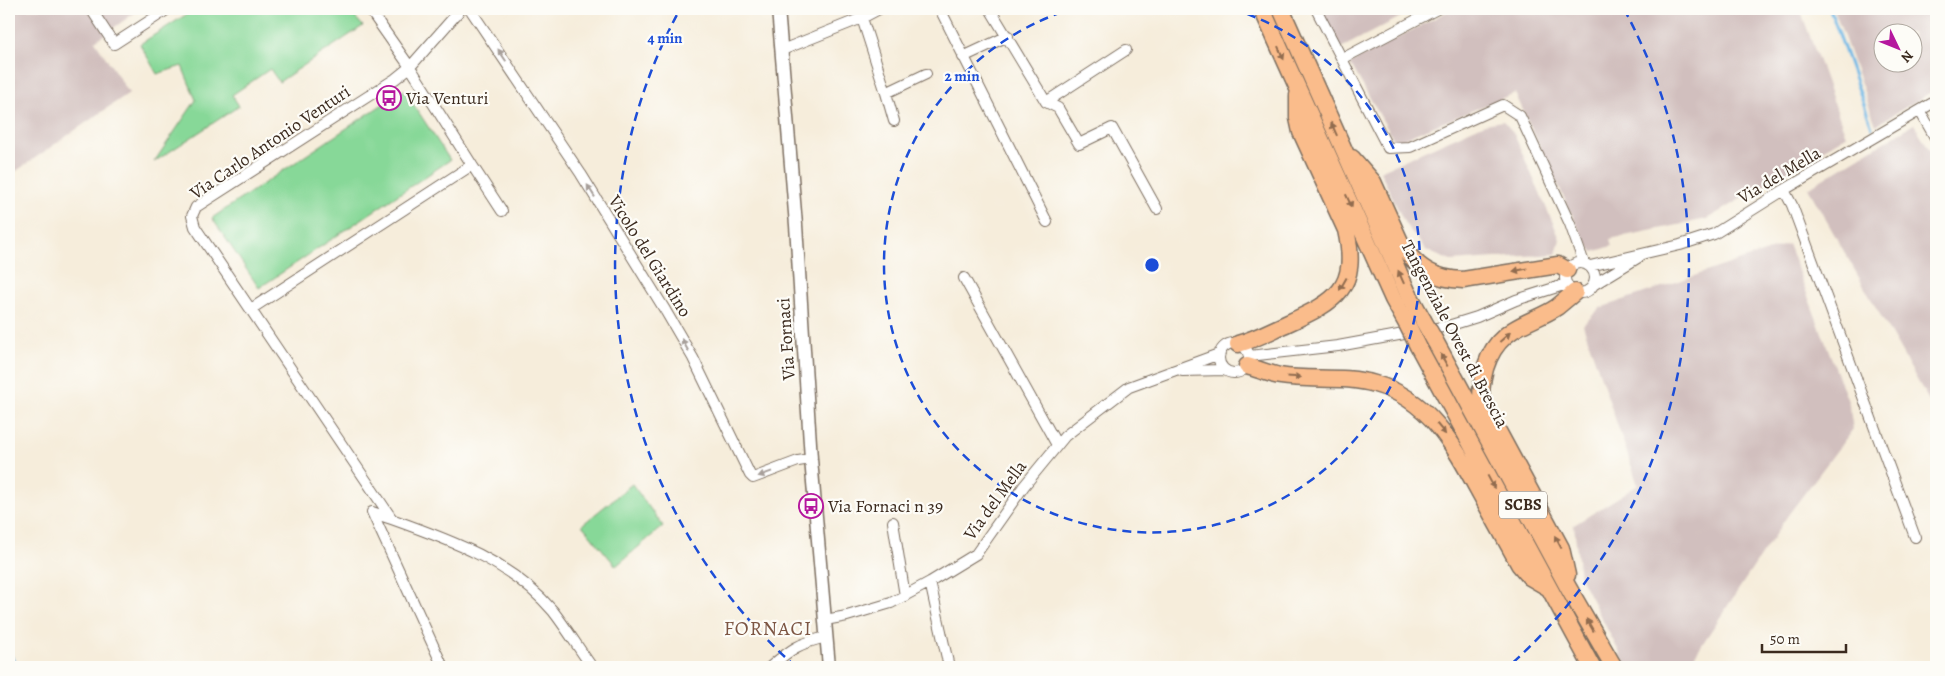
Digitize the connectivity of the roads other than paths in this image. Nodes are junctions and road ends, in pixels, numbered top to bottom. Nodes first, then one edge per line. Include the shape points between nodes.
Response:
1 (91, 9) edge
2 (168, 9) edge
3 (461, 9) edge
4 (470, 9) edge
5 (778, 9) edge
6 (880, 9) edge
7 (940, 9) edge
8 (990, 9) edge
9 (1262, 9) edge
10 (1281, 9) edge
11 (1316, 9) edge
12 (1437, 9) edge
13 (370, 10) edge
14 (862, 18) junction
15 (1008, 36) junction
16 (782, 50) junction
17 (1126, 50) dead end
18 (963, 57) junction
19 (1342, 59) junction
20 (410, 67) junction
21 (926, 74) dead end
22 (1298, 90) junction
23 (886, 92) junction
24 (1936, 101) edge
25 (1046, 102) junction
26 (1920, 111) junction
27 (894, 121) dead end
28 (1936, 139) edge
29 (1344, 150) junction
30 (472, 165) junction
31 (1784, 190) junction
32 (1157, 209) dead end
33 (502, 211) dead end
34 (1047, 222) dead end
35 (1648, 252) junction
36 (1576, 273) junction
37 (964, 278) dead end
38 (1593, 285) junction
39 (251, 310) junction
40 (1219, 354) junction
41 (1245, 355) junction
42 (1224, 370) junction
43 (1174, 371) junction
44 (1057, 445) junction
45 (811, 459) junction
46 (392, 519) junction
47 (893, 522) dead end
48 (1915, 537) dead end
49 (930, 582) junction
50 (1549, 588) junction
51 (1569, 589) junction
52 (905, 596) junction
53 (825, 620) junction
54 (827, 637) junction
55 (443, 667) edge
56 (592, 667) edge
57 (770, 667) edge
58 (829, 667) edge
59 (949, 667) edge
60 (1592, 667) edge
61 (1614, 667) edge

1 - 2 street via 114,44
3 - 20 street, Via Carlo Antonio Venturi
45 -> 4 street, Vicolo del Giardino via 753,478 750,475 665,310 581,174
5 - 16 street, Via Fornaci
6 - 14 street
7 - 18 street
8 - 15 street
9 -> 22 main road, Tangenziale Ovest di Brescia / SCBS
29 -> 10 main road, Tangenziale Ovest di Brescia / SCBS
11 - 19 street
12 - 19 street
13 - 20 street
14 - 16 street
14 - 23 street
15 - 18 street
15 - 25 street
16 - 45 street, Via Fornaci
17 - 25 street
18 - 34 street
19 - 36 street via 1388,148 1410,147 1504,105 1520,116 1570,224
20 - 30 street
20 - 39 street, Via Carlo Antonio Venturi via 196,207 192,216 195,227
21 - 23 street
22 -> 41 main road via 1301,132 1346,230 1348,274 1338,294 1319,309 1252,340
22 -> 50 main road, Tangenziale Ovest di Brescia / SCBS, bridge via 1393,299
23 - 27 street
24 - 26 street, Via del Mella
25 - 32 street via 1058,108 1079,144 1112,128
26 - 28 street
26 - 31 street, Via del Mella
36 -> 29 main road via 1558,265 1463,280 1448,279 1426,271 1402,246 1373,182
51 -> 29 main road, Tangenziale Ovest di Brescia / SCBS, bridge via 1407,291
30 - 33 street
30 - 39 street
31 - 35 street, Via del Mella via 1714,234
31 - 48 street
35 - 36 street, Via del Mella
35 - 38 street, Via del Mella
36 - 38 street via 1595,275
36 - 38 street, Via del Mella via 1585,292
36 - 41 street, Via del Mella via 1477,317 1448,326 1347,344
51 -> 36 main road via 1561,548 1481,400 1481,382 1484,365 1501,340 1556,307
37 - 44 street
39 - 46 street, Via Carlo Antonio Venturi
40 - 41 street, Via del Mella via 1229,344
40 - 42 street
40 - 43 street, Via del Mella
41 - 42 street, Via del Mella via 1239,372
41 -> 50 main road via 1279,376 1374,383 1397,392 1419,407 1453,443 1519,564 1530,577
42 - 43 street, Via del Mella
43 - 44 street, Via del Mella via 1129,387
44 - 49 street, Via del Mella via 976,554
45 - 53 street, Via Fornaci
46 - 55 street via 372,512
46 - 56 street via 444,537 493,560 523,582 552,611
47 - 52 street
49 - 52 street, Via del Mella
49 - 59 street
50 - 60 main road, Tangenziale Ovest di Brescia / SCBS
61 -> 51 main road, Tangenziale Ovest di Brescia / SCBS
52 - 53 street, Via del Mella via 878,608
53 - 54 street, Via Fornaci
54 - 57 street via 790,649
54 - 58 street, Via Fornaci

